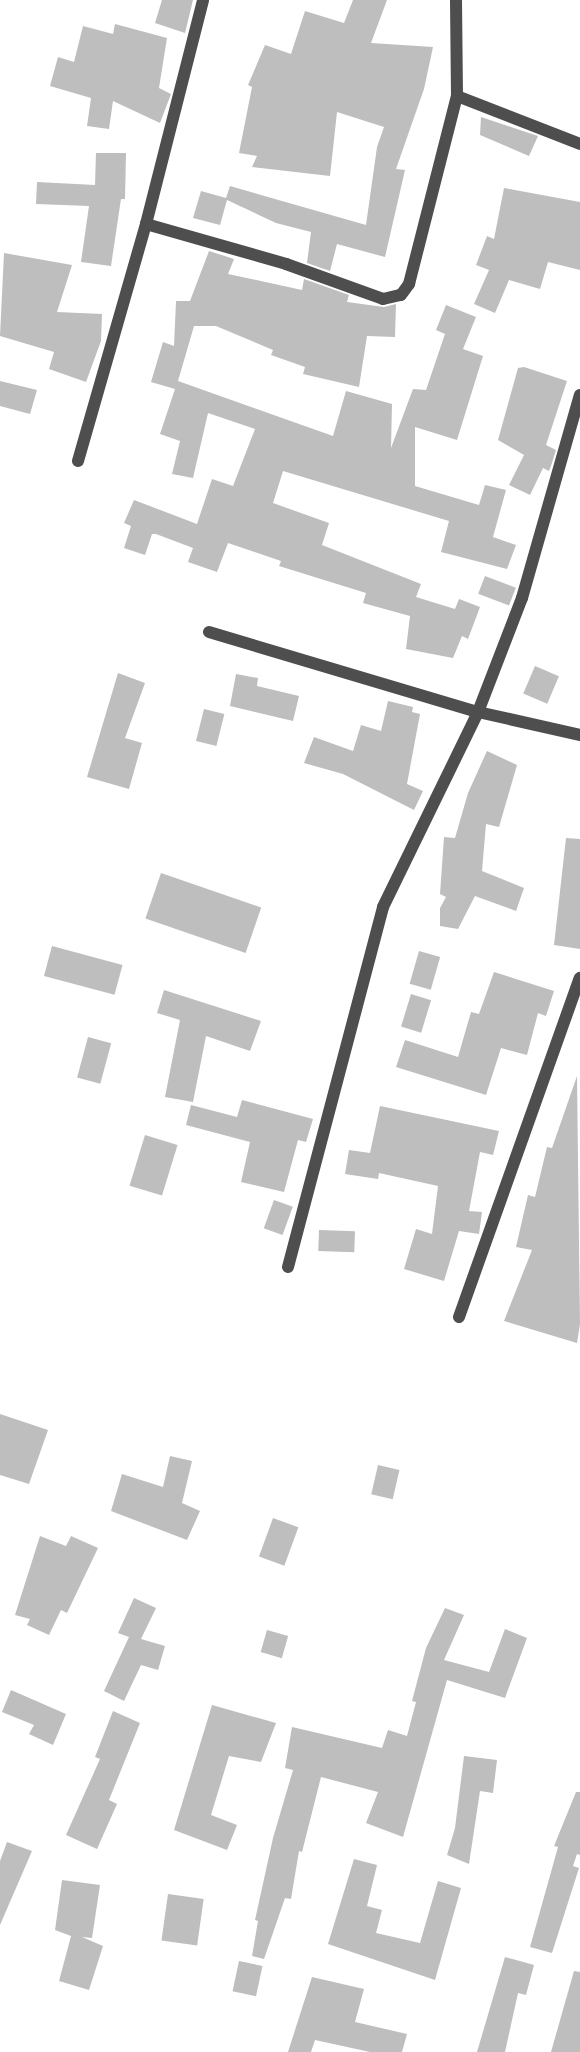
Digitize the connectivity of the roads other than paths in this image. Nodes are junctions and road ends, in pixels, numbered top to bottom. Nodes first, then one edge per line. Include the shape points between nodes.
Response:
1 (203, 0) edge
2 (456, 0) edge
3 (457, 96) junction
4 (580, 144) edge
5 (146, 224) junction
6 (580, 395) edge
7 (78, 461) dead end
8 (209, 632) dead end
9 (478, 712) junction
10 (580, 735) edge
11 (580, 978) edge
12 (288, 1267) dead end
13 (459, 1317) dead end

1 - 5 street
2 - 3 street
3 - 4 street
3 - 5 street via 409,284 392,300
5 - 7 street
6 - 9 street via 522,598
8 - 9 street
9 - 10 street
9 - 12 street via 383,907
11 - 13 street

